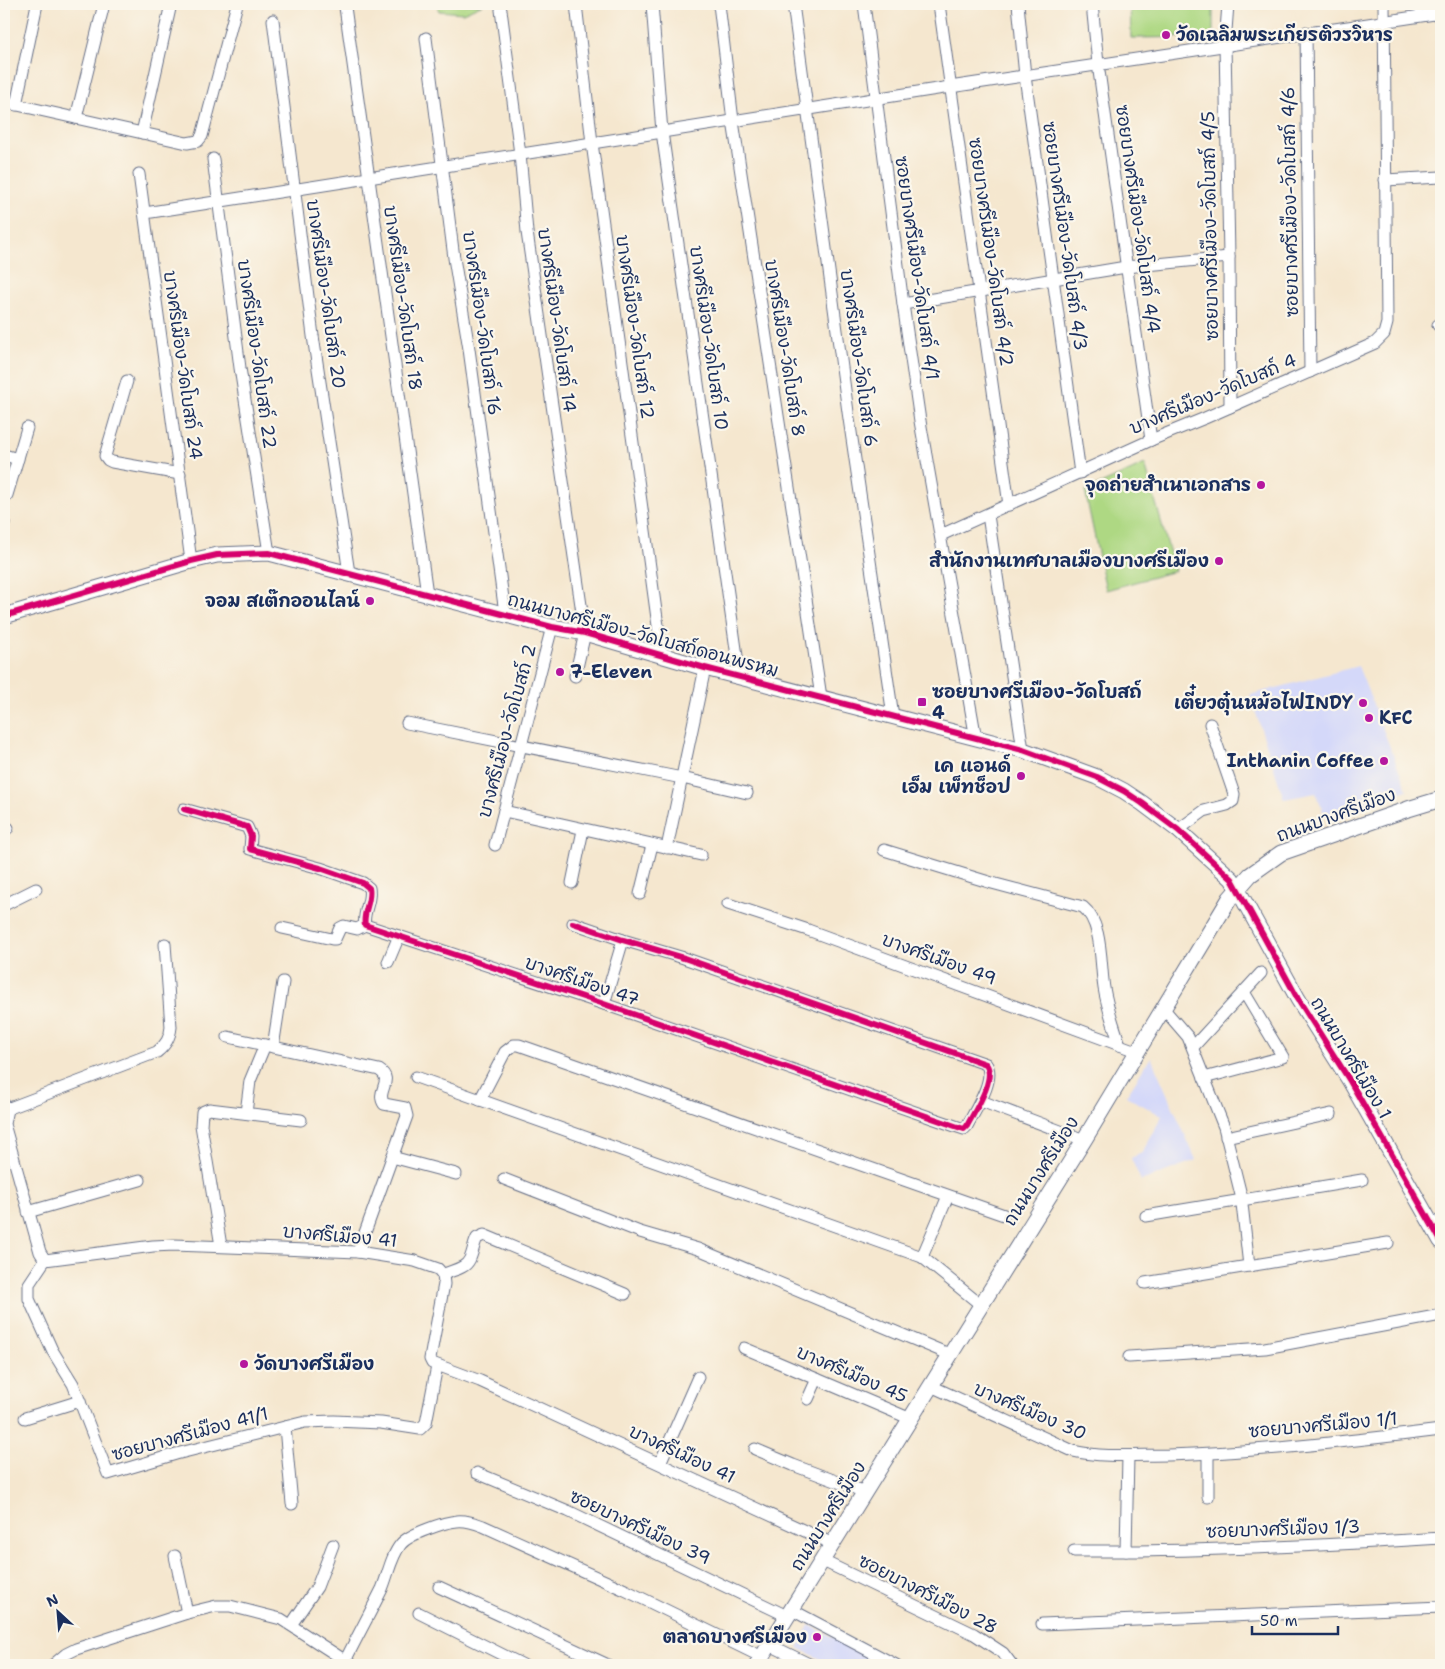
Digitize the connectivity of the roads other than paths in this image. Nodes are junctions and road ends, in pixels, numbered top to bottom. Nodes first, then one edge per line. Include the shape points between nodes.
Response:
1 (37, 4) edge
2 (104, 4) edge
3 (171, 4) edge
4 (237, 4) edge
5 (576, 4) edge
6 (652, 4) edge
7 (719, 4) edge
8 (793, 4) edge
9 (864, 4) edge
10 (939, 4) edge
11 (1018, 4) edge
12 (1092, 4) edge
13 (1228, 4) edge
14 (1384, 4) edge
15 (345, 8) dead end
16 (501, 10) dead end
17 (1441, 13) edge
18 (273, 20) dead end
19 (1384, 22) junction
20 (1306, 32) junction
21 (426, 38) dead end
22 (1225, 44) junction
23 (1098, 64) junction
24 (1025, 76) junction
25 (950, 87) junction
26 (876, 99) junction
27 (4, 102) edge
28 (16, 105) junction
29 (807, 110) junction
30 (76, 118) junction
31 (733, 121) junction
32 (662, 132) junction
33 (142, 133) junction
34 (592, 143) junction
35 (520, 154) junction
36 (213, 159) dead end
37 (444, 166) junction
38 (139, 174) dead end
39 (1441, 177) edge
40 (369, 178) junction
41 (1385, 180) junction
42 (294, 190) junction
43 (218, 201) junction
44 (145, 213) junction
45 (1230, 257) junction
46 (1126, 267) junction
47 (1053, 280) junction
48 (980, 290) junction
49 (903, 304) junction
50 (1310, 372) junction
51 (127, 381) dead end
52 (1230, 407) junction
53 (27, 428) dead end
54 (1151, 440) junction
55 (4, 454) edge
56 (18, 458) junction
57 (1080, 473) junction
58 (180, 474) junction
59 (7, 495) dead end
60 (1010, 505) junction
61 (988, 515) junction
62 (4, 518) edge
63 (4, 524) edge
64 (941, 536) junction
65 (269, 553) junction
66 (192, 561) junction
67 (349, 573) junction
68 (427, 594) junction
69 (505, 613) junction
70 (4, 616) edge
71 (552, 627) junction
72 (585, 634) junction
73 (662, 655) junction
74 (705, 668) junction
75 (576, 676) dead end
76 (740, 677) junction
77 (821, 697) junction
78 (893, 716) junction
79 (407, 723) dead end
80 (1210, 724) dead end
81 (976, 739) junction
82 (522, 746) junction
83 (1023, 750) junction
84 (682, 778) junction
85 (747, 793) dead end
86 (1441, 798) edge
87 (184, 809) dead end
88 (504, 811) junction
89 (583, 830) junction
90 (1178, 830) junction
91 (495, 845) dead end
92 (652, 845) junction
93 (667, 848) junction
94 (884, 850) dead end
95 (701, 855) dead end
96 (572, 883) dead end
97 (1238, 888) junction
98 (36, 889) dead end
99 (640, 894) dead end
100 (728, 904) dead end
101 (4, 905) edge
102 (573, 922) dead end
103 (365, 925) junction
104 (282, 928) dead end
105 (399, 936) junction
106 (623, 940) junction
107 (165, 944) dead end
108 (388, 962) dead end
109 (1261, 973) dead end
110 (283, 982) dead end
111 (1244, 992) junction
112 (604, 1004) junction
113 (1163, 1008) junction
114 (228, 1037) dead end
115 (1120, 1045) junction
116 (269, 1046) junction
117 (1193, 1047) junction
118 (1136, 1051) junction
119 (416, 1077) dead end
120 (1204, 1078) junction
121 (480, 1100) junction
122 (982, 1101) junction
123 (5, 1106) edge
124 (246, 1113) junction
125 (1331, 1114) dead end
126 (301, 1120) dead end
127 (1226, 1137) junction
128 (1084, 1140) junction
129 (392, 1157) junction
130 (456, 1174) dead end
131 (504, 1179) dead end
132 (140, 1180) dead end
133 (1362, 1180) dead end
134 (948, 1196) junction
135 (1242, 1200) junction
136 (28, 1212) junction
137 (1004, 1215) dead end
138 (1146, 1216) dead end
139 (1441, 1241) edge
140 (1388, 1243) dead end
141 (221, 1246) junction
142 (358, 1252) junction
143 (922, 1258) junction
144 (45, 1260) junction
145 (1248, 1266) junction
146 (443, 1275) junction
147 (1145, 1283) dead end
148 (625, 1294) dead end
149 (981, 1305) junction
150 (1441, 1315) edge
151 (744, 1348) dead end
152 (951, 1355) junction
153 (1129, 1357) dead end
154 (437, 1366) junction
155 (698, 1378) dead end
156 (817, 1379) junction
157 (931, 1386) junction
158 (808, 1400) dead end
159 (80, 1401) junction
160 (25, 1418) dead end
161 (911, 1418) junction
162 (285, 1427) junction
163 (1441, 1430) edge
164 (755, 1449) dead end
165 (1208, 1454) junction
166 (1128, 1456) junction
167 (660, 1463) junction
168 (477, 1473) dead end
169 (866, 1492) junction
170 (1208, 1497) dead end
171 (292, 1504) dead end
172 (1441, 1538) edge
173 (833, 1544) junction
174 (332, 1545) dead end
175 (1074, 1551) dead end
176 (1126, 1551) junction
177 (175, 1556) dead end
178 (823, 1561) junction
179 (439, 1587) dead end
180 (1441, 1607) edge
181 (188, 1613) junction
182 (419, 1613) dead end
183 (789, 1613) junction
184 (1042, 1624) dead end
185 (291, 1625) junction
186 (763, 1656) edge
187 (350, 1664) edge
188 (53, 1665) edge
189 (523, 1665) edge
190 (608, 1665) edge
191 (811, 1665) edge
192 (896, 1665) edge
193 (1012, 1665) edge

1 - 28 street
2 - 30 street
3 - 33 street
4 - 33 street via 202,136 198,141 187,143
5 - 34 street, บางศรีเมือง-วัดโบสถ์ 12
6 - 32 street, บางศรีเมือง-วัดโบสถ์ 10
7 - 31 street, บางศรีเมือง-วัดโบสถ์ 8
8 - 29 street, บางศรีเมือง-วัดโบสถ์ 6
9 - 26 street, ซอยบางศรีเมือง-วัดโบสถ์ 4/1
10 - 25 street, ซอยบางศรีเมือง-วัดโบสถ์ 4/2
11 - 24 street, ซอยบางศรีเมือง-วัดโบสถ์ 4/3
12 - 23 street, ซอยบางศรีเมือง-วัดโบสถ์ 4/4
13 - 22 street, ซอยบางศรีเมือง-วัดโบสถ์ 4/5
14 - 19 street, บางศรีเมือง-วัดโบสถ์ 4
15 - 40 street, บางศรีเมือง-วัดโบสถ์ 18
16 - 35 street, บางศรีเมือง-วัดโบสถ์ 14
17 - 19 street
18 - 42 street, บางศรีเมือง-วัดโบสถ์ 20
19 - 20 street
19 - 41 street, บางศรีเมือง-วัดโบสถ์ 4
20 - 22 street
20 - 50 street, ซอยบางศรีเมือง-วัดโบสถ์ 4/6
21 - 37 street, บางศรีเมือง-วัดโบสถ์ 16
22 - 23 street
22 - 45 street, ซอยบางศรีเมือง-วัดโบสถ์ 4/5
23 - 24 street
23 - 46 street, ซอยบางศรีเมือง-วัดโบสถ์ 4/4
24 - 25 street
24 - 47 street, ซอยบางศรีเมือง-วัดโบสถ์ 4/3
25 - 26 street
25 - 48 street, ซอยบางศรีเมือง-วัดโบสถ์ 4/2
26 - 29 street
26 - 49 street, ซอยบางศรีเมือง-วัดโบสถ์ 4/1
27 - 28 street
28 - 30 street
29 - 31 street
29 - 78 street, บางศรีเมือง-วัดโบสถ์ 6
30 - 33 street
31 - 32 street
31 - 77 street, บางศรีเมือง-วัดโบสถ์ 8
32 - 34 street
32 - 76 street, บางศรีเมือง-วัดโบสถ์ 10
34 - 35 street
34 - 73 street, บางศรีเมือง-วัดโบสถ์ 12
35 - 37 street
35 - 72 street, บางศรีเมือง-วัดโบสถ์ 14 via 528,242
36 - 43 street, บางศรีเมือง-วัดโบสถ์ 22
37 - 40 street
37 - 69 street, บางศรีเมือง-วัดโบสถ์ 16 via 454,258
38 - 44 street, บางศรีเมือง-วัดโบสถ์ 24
39 - 41 street
40 - 42 street
40 - 68 street, บางศรีเมือง-วัดโบสถ์ 18
41 - 50 street, บางศรีเมือง-วัดโบสถ์ 4 via 1387,322 1384,334 1376,343
42 - 43 street
42 - 67 street, บางศรีเมือง-วัดโบสถ์ 20
43 - 44 street
43 - 65 street, บางศรีเมือง-วัดโบสถ์ 22
44 - 58 street, บางศรีเมือง-วัดโบสถ์ 24
45 - 46 street
45 - 52 street, ซอยบางศรีเมือง-วัดโบสถ์ 4/5
46 - 47 street
46 - 54 street, ซอยบางศรีเมือง-วัดโบสถ์ 4/4
47 - 48 street
47 - 57 street, ซอยบางศรีเมือง-วัดโบสถ์ 4/3
48 - 49 street
48 - 60 street, ซอยบางศรีเมือง-วัดโบสถ์ 4/2
49 - 64 street, ซอยบางศรีเมือง-วัดโบสถ์ 4/1
50 - 52 street, บางศรีเมือง-วัดโบสถ์ 4
51 - 58 street via 105,456 112,462
52 - 54 street, บางศรีเมือง-วัดโบสถ์ 4
53 - 56 street
54 - 57 street, บางศรีเมือง-วัดโบสถ์ 4
55 - 56 street
56 - 59 street
57 - 60 street, บางศรีเมือง-วัดโบสถ์ 4
58 - 66 street, บางศรีเมือง-วัดโบสถ์ 24
60 - 61 street, บางศรีเมือง-วัดโบสถ์ 4
61 - 64 street, บางศรีเมือง-วัดโบสถ์ 4
61 - 83 street
62 - 63 street
64 - 81 street
65 - 66 street, ถนนบางศรีเมือง-วัดโบสถ์ดอนพรหม via 217,555
65 - 67 street, ถนนบางศรีเมือง-วัดโบสถ์ดอนพรหม
66 - 70 street, ถนนบางศรีเมือง-วัดโบสถ์ดอนพรหม
67 - 68 street, ถนนบางศรีเมือง-วัดโบสถ์ดอนพรหม
68 - 69 street, ถนนบางศรีเมือง-วัดโบสถ์ดอนพรหม
69 - 71 street, ถนนบางศรีเมือง-วัดโบสถ์ดอนพรหม
71 - 72 street, ถนนบางศรีเมือง-วัดโบสถ์ดอนพรหม
71 - 82 street, บางศรีเมือง-วัดโบสถ์ 2
72 - 73 street, ถนนบางศรีเมือง-วัดโบสถ์ดอนพรหม
72 - 75 street
73 - 74 street, ถนนบางศรีเมือง-วัดโบสถ์ดอนพรหม
74 - 76 street, ถนนบางศรีเมือง-วัดโบสถ์ดอนพรหม
74 - 84 street
76 - 77 street, ถนนบางศรีเมือง-วัดโบสถ์ดอนพรหม
77 - 78 street, ถนนบางศรีเมือง-วัดโบสถ์ดอนพรหม
78 - 81 street, ถนนบางศรีเมือง-วัดโบสถ์ดอนพรหม
79 - 82 street
80 - 90 street via 1234,794 1233,801 1204,811
81 - 83 street, ถนนบางศรีเมือง-วัดโบสถ์ดอนพรหม
82 - 84 street
82 - 88 street, บางศรีเมือง-วัดโบสถ์ 2
83 - 90 street, ถนนบางศรีเมือง-วัดโบสถ์ดอนพรหม via 1097,777 1124,791
84 - 85 street
84 - 93 street
86 - 97 street, ถนนบางศรีเมือง via 1281,853 1250,875
87 - 103 street via 247,827 250,849 362,883 369,888 370,894
88 - 89 street
88 - 91 street, บางศรีเมือง-วัดโบสถ์ 2
89 - 92 street
89 - 96 street
90 - 97 street, ถนนบางศรีเมือง-วัดโบสถ์ดอนพรหม
92 - 93 street
92 - 99 street
93 - 95 street
94 - 115 street via 992,884 1083,907 1093,918 1097,932 1104,989
97 - 113 street, ถนนบางศรีเมือง
97 - 139 street, ถนนบางศรีเมือง 1 via 1298,999 1350,1082
98 - 101 street
100 - 115 street, บางศรีเมือง 49 via 808,930
102 - 106 street
103 - 104 street via 357,929 344,926 332,940
103 - 105 street, บางศรีเมือง 47
105 - 108 street
105 - 112 street, บางศรีเมือง 47
106 - 112 street
106 - 122 street, บางศรีเมือง 47 via 693,961 986,1064 990,1068
107 - 123 street via 171,1027 170,1037 164,1046 157,1052
109 - 111 street
110 - 116 street
111 - 117 street
111 - 120 street via 1283,1057
112 - 122 street, บางศรีเมือง 47 via 958,1128 967,1126
113 - 117 street via 1188,1036
113 - 118 street, ถนนบางศรีเมือง
114 - 116 street
115 - 118 street, บางศรีเมือง 49
116 - 124 street via 250,1081
116 - 129 street via 384,1073 382,1101 405,1108 407,1112
117 - 120 street
118 - 128 street, ถนนบางศรีเมือง
119 - 121 street
120 - 127 street
121 - 134 street via 505,1052 519,1045
121 - 143 street
122 - 128 street
123 - 136 street via 4,1124
124 - 126 street
124 - 141 street via 209,1109 201,1114
125 - 127 street
127 - 135 street
128 - 149 street, ถนนบางศรีเมือง
129 - 130 street
129 - 142 street
131 - 152 street via 595,1216 698,1249
132 - 136 street
133 - 135 street
134 - 137 street
134 - 143 street
135 - 138 street
135 - 145 street
136 - 144 street
140 - 145 street
141 - 142 street, บางศรีเมือง 41
141 - 144 street, บางศรีเมือง 41 via 174,1244
142 - 146 street, บางศรีเมือง 41 via 415,1261 438,1269
143 - 149 street
144 - 159 street, ซอยบางศรีเมือง 41/1 via 29,1284 29,1300
145 - 147 street
146 - 148 street via 467,1264 477,1238 484,1235
146 - 154 street via 430,1359
149 - 152 street, ถนนบางศรีเมือง
150 - 153 street via 1265,1348
151 - 156 street, บางศรีเมือง 45
152 - 157 street, ถนนบางศรีเมือง
154 - 162 street, ซอยบางศรีเมือง 41/1 via 426,1423 420,1429 334,1421
154 - 167 street, บางศรีเมือง 41 via 480,1381
155 - 167 street
156 - 158 street
156 - 161 street, บางศรีเมือง 45
157 - 161 street, ถนนบางศรีเมือง
157 - 166 street, บางศรีเมือง 30 via 1072,1450
159 - 160 street
159 - 162 street, ซอยบางศรีเมือง 41/1 via 108,1474
161 - 169 street, ถนนบางศรีเมือง
162 - 171 street
163 - 165 street, ซอยบางศรีเมือง 1/1
164 - 169 street
165 - 166 street, บางศรีเมือง 30
165 - 170 street
166 - 176 street
167 - 173 street, บางศรีเมือง 41
168 - 183 street, ซอยบางศรีเมือง 39 via 568,1511
169 - 173 street, ถนนบางศรีเมือง
172 - 176 street, ซอยบางศรีเมือง 1/3 via 1301,1547
173 - 178 street, ถนนบางศรีเมือง
174 - 185 street via 317,1586
175 - 176 street, ซอยบางศรีเมือง 1/3
177 - 181 street
178 - 183 street, ถนนบางศรีเมือง
178 - 193 street, ซอยบางศรีเมือง 28 via 974,1634 1003,1653
179 - 190 street
180 - 184 street
181 - 185 street via 230,1606 282,1619
181 - 188 street via 76,1650
182 - 189 street
183 - 186 street, ถนนบางศรีเมือง
183 - 192 street, ซอยบางศรีเมือง 39
185 - 187 street
186 - 187 street via 501,1534 470,1522 457,1521 426,1530 401,1544
186 - 191 street

